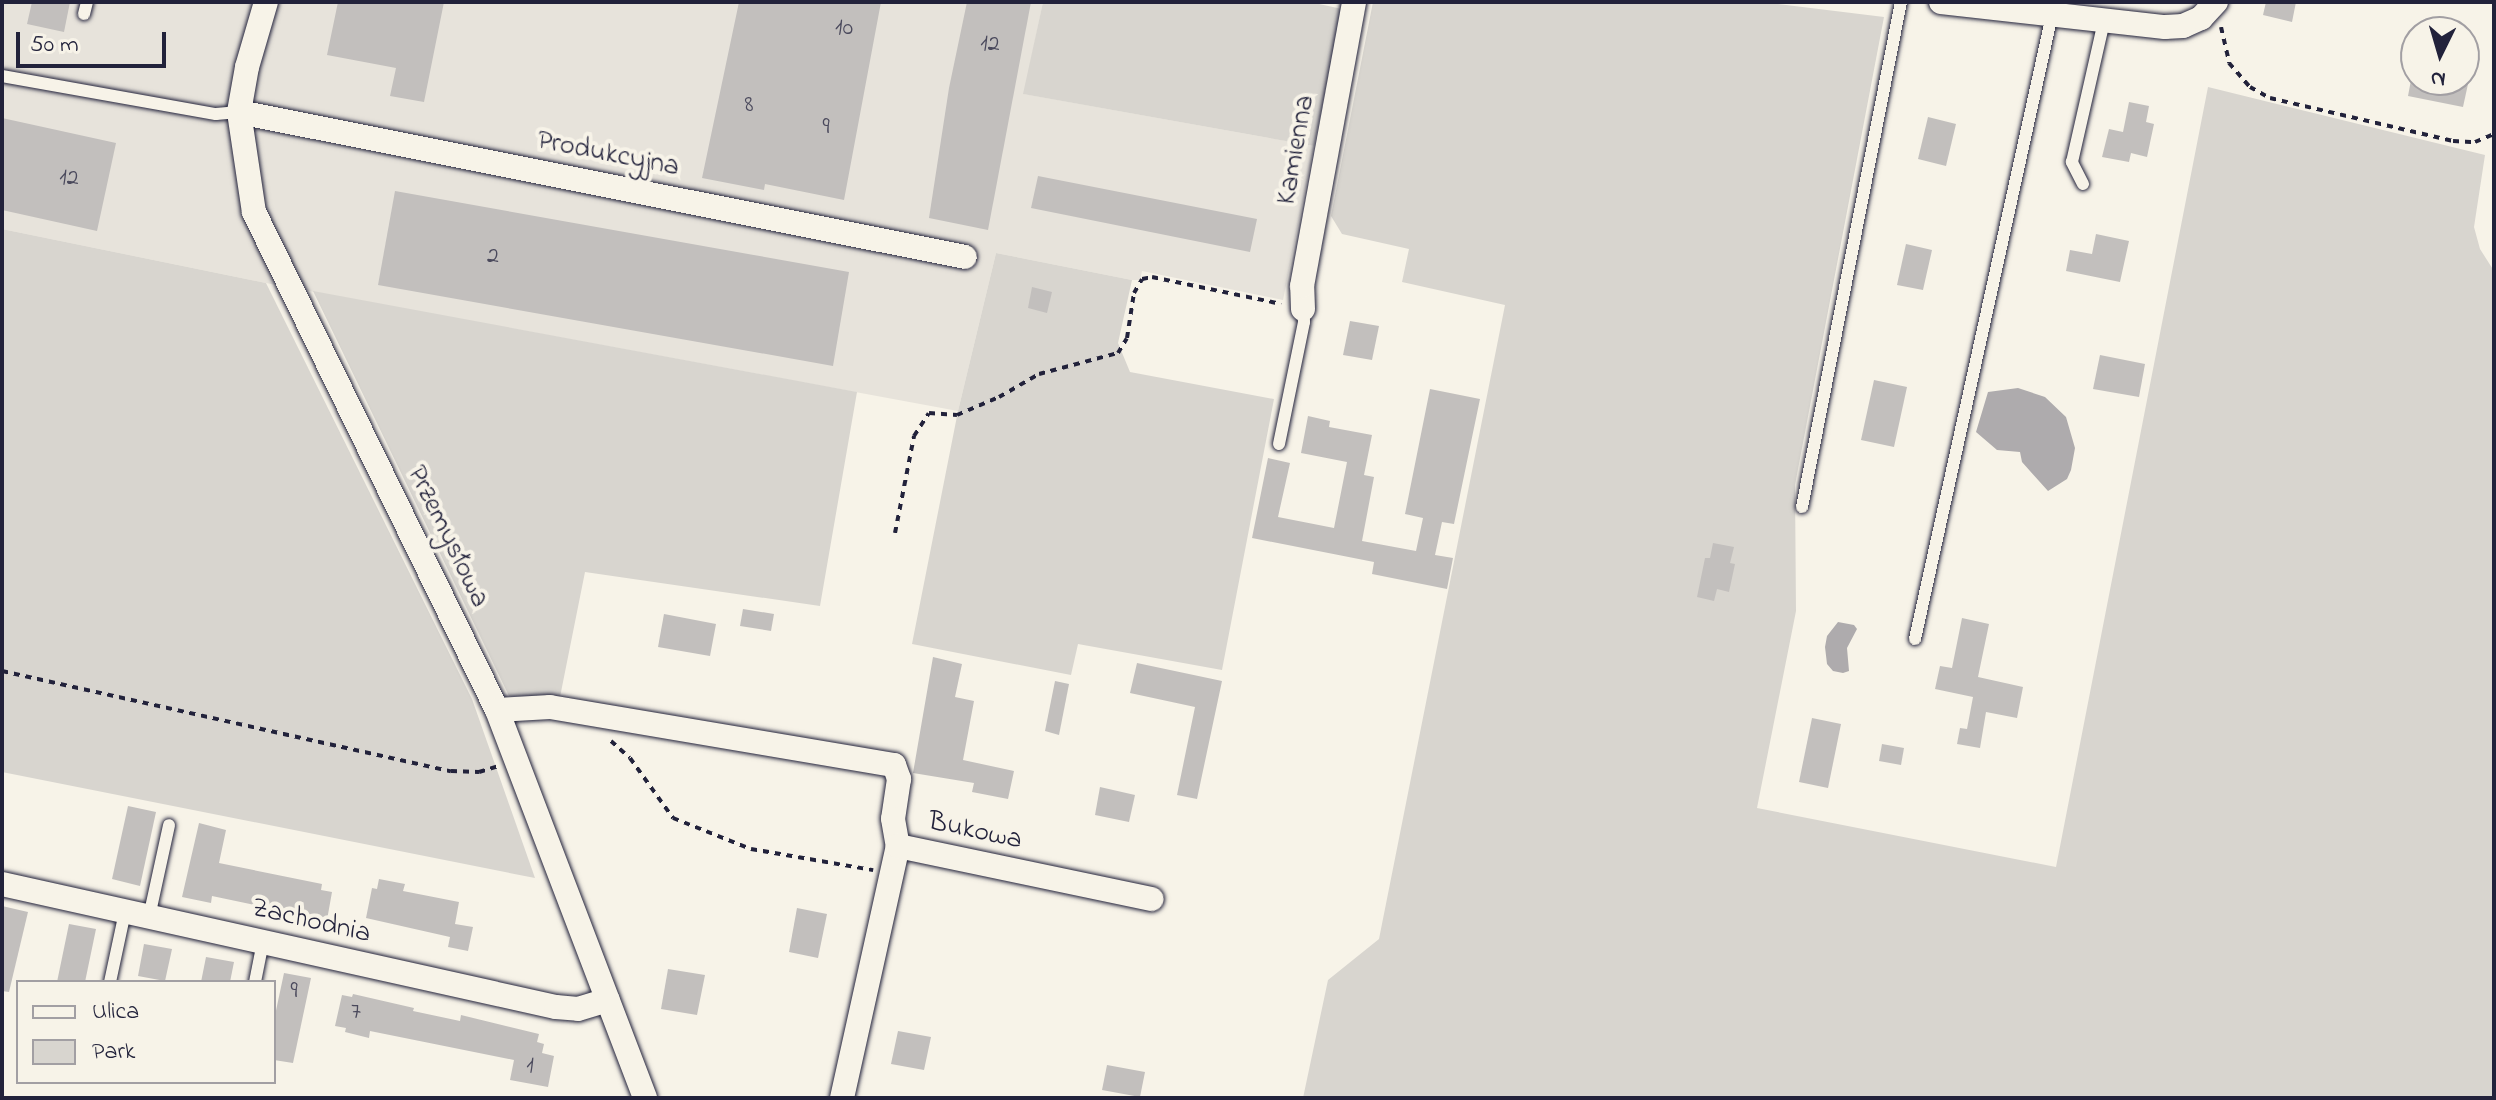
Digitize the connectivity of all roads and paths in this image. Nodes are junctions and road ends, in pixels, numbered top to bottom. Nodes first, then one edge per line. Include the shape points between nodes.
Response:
1 (266, 2) edge
2 (1354, 2) edge
3 (1901, 2) edge
4 (1941, 2) edge
5 (2214, 4) edge
6 (2052, 15) junction
7 (2104, 21) junction
8 (2, 76) edge
9 (239, 112) junction
10 (2494, 134) edge
11 (2083, 184) dead end
12 (965, 257) dead end
13 (1303, 309) junction
14 (1279, 444) dead end
15 (1802, 507) dead end
16 (895, 533) dead end
17 (1915, 639) dead end
18 (2, 671) edge
19 (497, 710) junction
20 (610, 740) dead end
21 (516, 761) junction
22 (169, 825) dead end
23 (898, 846) junction
24 (892, 873) junction
25 (2, 884) edge
26 (1152, 899) dead end
27 (125, 912) junction
28 (149, 917) junction
29 (263, 942) junction
30 (110, 980) edge
31 (255, 980) edge
32 (608, 1000) junction
33 (645, 1098) edge
34 (842, 1098) edge

1 - 9 street, Przemysłowa
2 - 13 street, Kamienna via 1302,286
3 - 15 lane
4 - 6 street
5 - 7 street via 2183,26
5 - 10 path via 2229,63 2250,87 2270,98 2453,141 2475,142
6 - 7 street
6 - 17 lane
7 - 11 lane via 2072,162
8 - 9 lane via 201,112
9 - 12 street, Produkcyjna
9 - 19 street, Przemysłowa via 254,212
13 - 14 lane
13 - 16 path via 1142,279 1118,353 1039,374 957,415 929,413 914,436
18 - 21 path via 451,771 479,772
19 - 21 street, Przemysłowa
19 - 23 street via 550,707 894,765 899,779 893,819
20 - 24 path via 630,758 673,818 751,849
21 - 32 street, Przemysłowa
22 - 28 lane
23 - 24 street, Bukowa
23 - 26 street, Bukowa
24 - 34 street, Bukowa
25 - 27 street, Zachodnia
27 - 28 street, Zachodnia
27 - 30 lane
28 - 29 street, Zachodnia
29 - 31 lane
29 - 32 street, Zachodnia via 556,1007 578,1009
32 - 33 street, Przemysłowa

